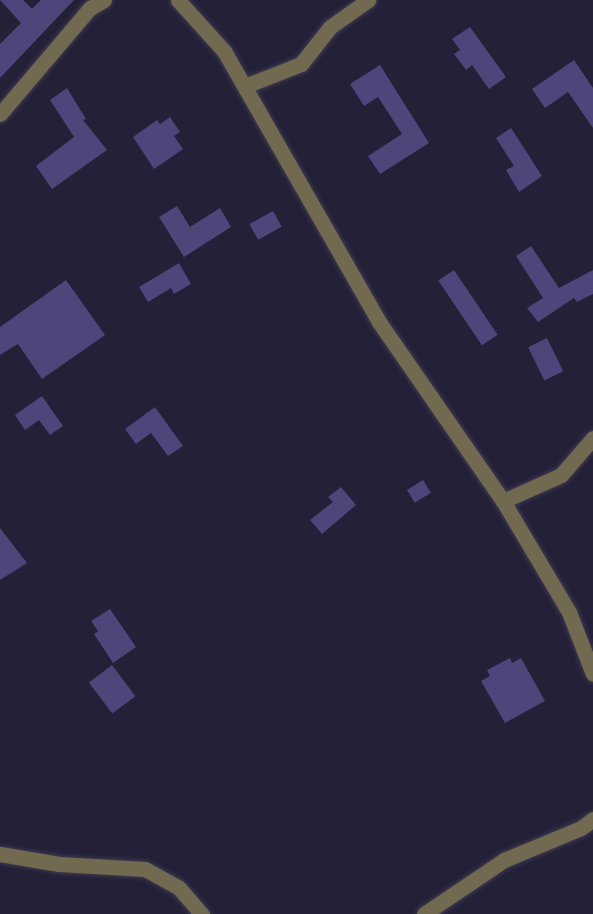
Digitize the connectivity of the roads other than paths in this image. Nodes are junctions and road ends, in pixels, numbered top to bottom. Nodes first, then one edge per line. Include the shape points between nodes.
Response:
1 (178, 0) edge
2 (368, 0) edge
3 (95, 3) edge
4 (245, 86) junction
5 (0, 114) edge
6 (593, 438) edge
7 (503, 501) junction
8 (593, 674) edge
9 (593, 819) edge
10 (0, 854) edge
11 (202, 914) edge
12 (423, 914) edge

1 - 4 street via 224,51
2 - 4 street via 330,27 301,64
3 - 5 street
4 - 7 street via 379,322
6 - 7 street via 561,475
7 - 8 street via 569,612
9 - 12 street via 581,828 504,860
10 - 11 street via 59,864 145,869 179,888

